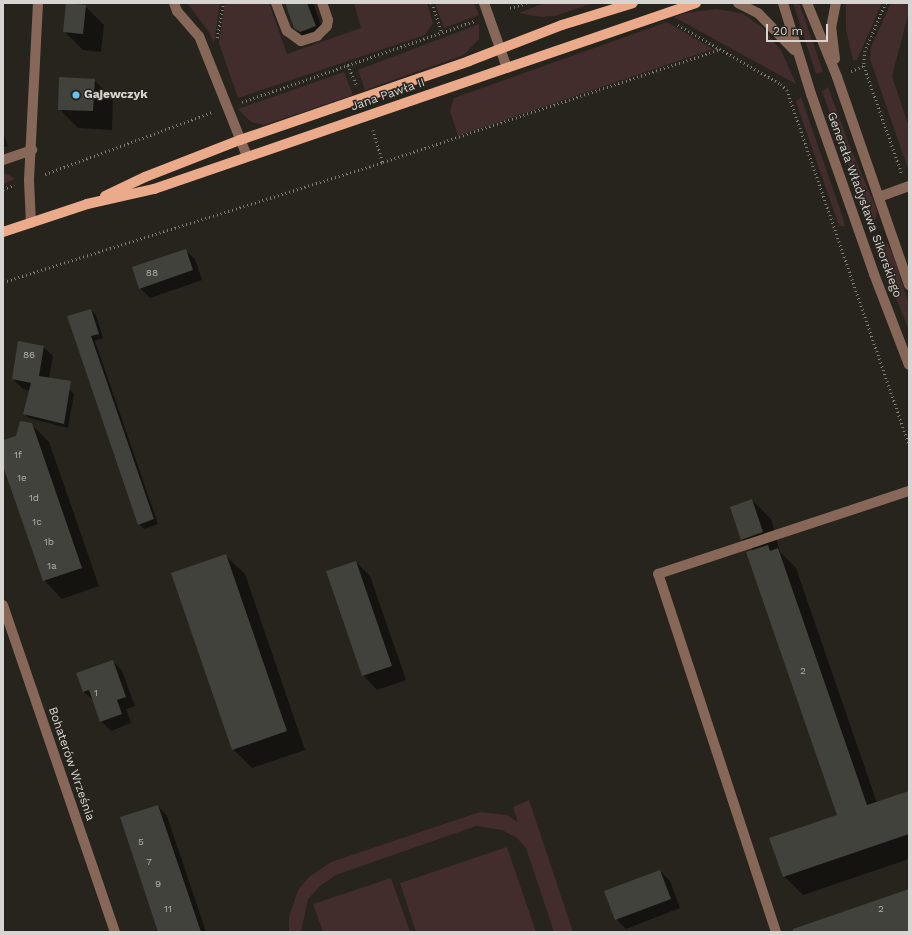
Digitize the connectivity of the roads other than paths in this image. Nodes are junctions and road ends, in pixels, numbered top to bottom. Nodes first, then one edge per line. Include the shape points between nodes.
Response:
1 (38, 3) edge
2 (174, 3) edge
3 (276, 3) edge
4 (322, 3) edge
5 (484, 3) edge
6 (633, 3) edge
7 (696, 3) edge
8 (738, 3) edge
9 (783, 3) edge
10 (807, 3) edge
11 (813, 3) edge
12 (836, 3) edge
13 (815, 17) junction
14 (500, 50) junction
15 (796, 52) junction
16 (507, 68) junction
17 (837, 77) junction
18 (240, 140) junction
19 (32, 150) junction
20 (247, 156) junction
21 (3, 160) edge
22 (908, 187) edge
23 (879, 197) junction
24 (87, 204) junction
25 (31, 223) junction
26 (3, 232) edge
27 (909, 285) edge
28 (909, 365) edge
29 (909, 491) edge
30 (3, 605) edge
31 (115, 932) edge
32 (776, 932) edge

1 - 19 street
2 - 18 street via 176,11 199,36
3 - 4 street via 287,31 301,41 317,36 327,26 328,20
5 - 14 street
6 - 14 main road, Jana Pawła II via 562,25
7 - 16 main road, Jana Pawła II
8 - 15 street, Generała Władysława Sikorskiego via 758,13 774,26
9 - 15 street, Generała Władysława Sikorskiego
10 - 13 street, Generała Władysława Sikorskiego
11 - 13 street, Generała Władysława Sikorskiego
12 - 17 street, Generała Władysława Sikorskiego via 831,28
13 - 17 street, Generała Władysława Sikorskiego
14 - 16 street
14 - 18 main road, Jana Pawła II
15 - 28 street, Generała Władysława Sikorskiego via 874,274
16 - 20 main road, Jana Pawła II
17 - 23 street, Generała Władysława Sikorskiego
18 - 20 street
18 - 24 main road, Jana Pawła II via 145,177
19 - 21 street
19 - 25 street
20 - 24 main road, Jana Pawła II via 154,189
22 - 23 street
23 - 27 street, Generała Władysława Sikorskiego
24 - 25 main road, Jana Pawła II
25 - 26 main road, Jana Pawła II
29 - 32 street via 658,574
30 - 31 street, Bohaterów Września

